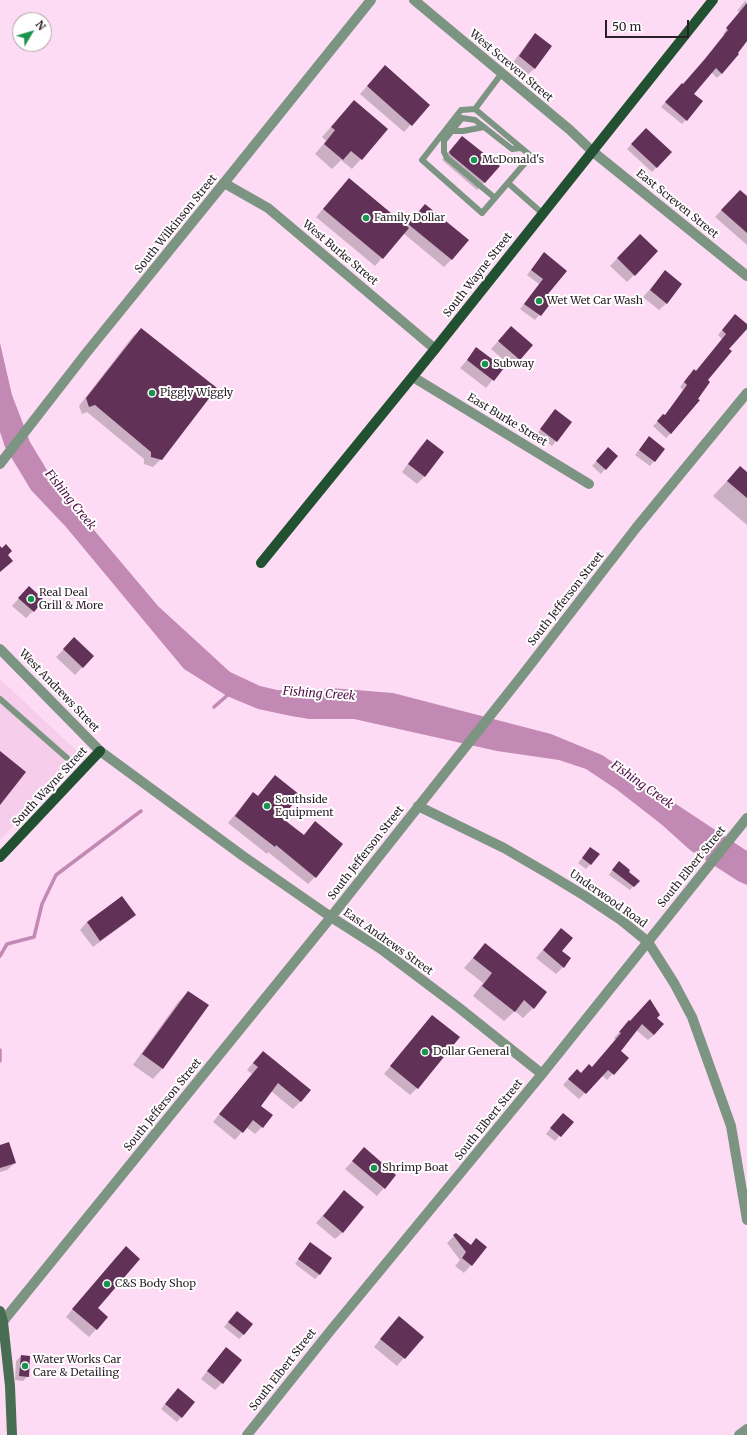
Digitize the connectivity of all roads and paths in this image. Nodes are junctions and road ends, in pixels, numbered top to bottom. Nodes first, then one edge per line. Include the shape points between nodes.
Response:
1 (371, 0) edge
2 (414, 0) edge
3 (713, 0) edge
4 (502, 73) junction
5 (475, 109) junction
6 (484, 127) junction
7 (451, 131) junction
8 (521, 148) junction
9 (592, 151) junction
10 (224, 183) junction
11 (508, 183) junction
12 (495, 198) junction
13 (542, 213) junction
14 (747, 276) edge
15 (435, 349) junction
16 (413, 376) junction
17 (747, 393) edge
18 (0, 464) edge
19 (589, 484) dead end
20 (261, 563) dead end
21 (0, 649) edge
22 (0, 699) edge
23 (100, 751) junction
24 (67, 758) dead end
25 (418, 806) junction
26 (747, 818) edge
27 (0, 857) edge
28 (331, 917) junction
29 (648, 942) junction
30 (542, 1074) junction
31 (747, 1220) edge
32 (0, 1311) edge
33 (1, 1324) edge
34 (747, 1429) edge
35 (12, 1435) edge
36 (247, 1435) edge
37 (738, 1435) edge

1 - 10 street, South Wilkinson Street
2 - 4 street, West Screven Street
3 - 9 main road, South Wayne Street
4 - 5 lane
4 - 9 street, West Screven Street
5 - 8 lane
5 - 12 lane via 461,110 422,160 482,213
6 - 7 lane
6 - 7 lane via 475,120 462,118
6 - 8 lane via 512,149
7 - 12 lane via 444,141 447,158
8 - 11 lane via 531,156
9 - 13 main road, South Wayne Street
9 - 14 street, East Screven Street
10 - 15 street, West Burke Street via 268,208
10 - 18 street, South Wilkinson Street
11 - 12 lane
11 - 13 lane
13 - 15 main road, South Wayne Street
15 - 16 main road, South Wayne Street
16 - 19 street, East Burke Street
16 - 20 main road, South Wayne Street
17 - 25 street, South Jefferson Street via 636,528
21 - 23 street, West Andrews Street
22 - 24 lane
23 - 27 main road, South Wayne Street
23 - 28 street, East Andrews Street via 237,852
25 - 28 street, South Jefferson Street
25 - 29 street, Underwood Road via 504,848 548,873 621,920
26 - 29 street, South Elbert Street
28 - 30 street, East Andrews Street via 387,953
28 - 33 street, South Jefferson Street
29 - 30 street, South Elbert Street
29 - 31 street, Underwood Road via 674,983 698,1032 731,1126
30 - 36 street, South Elbert Street
32 - 33 main road
33 - 35 main road via 10,1386
34 - 37 street

